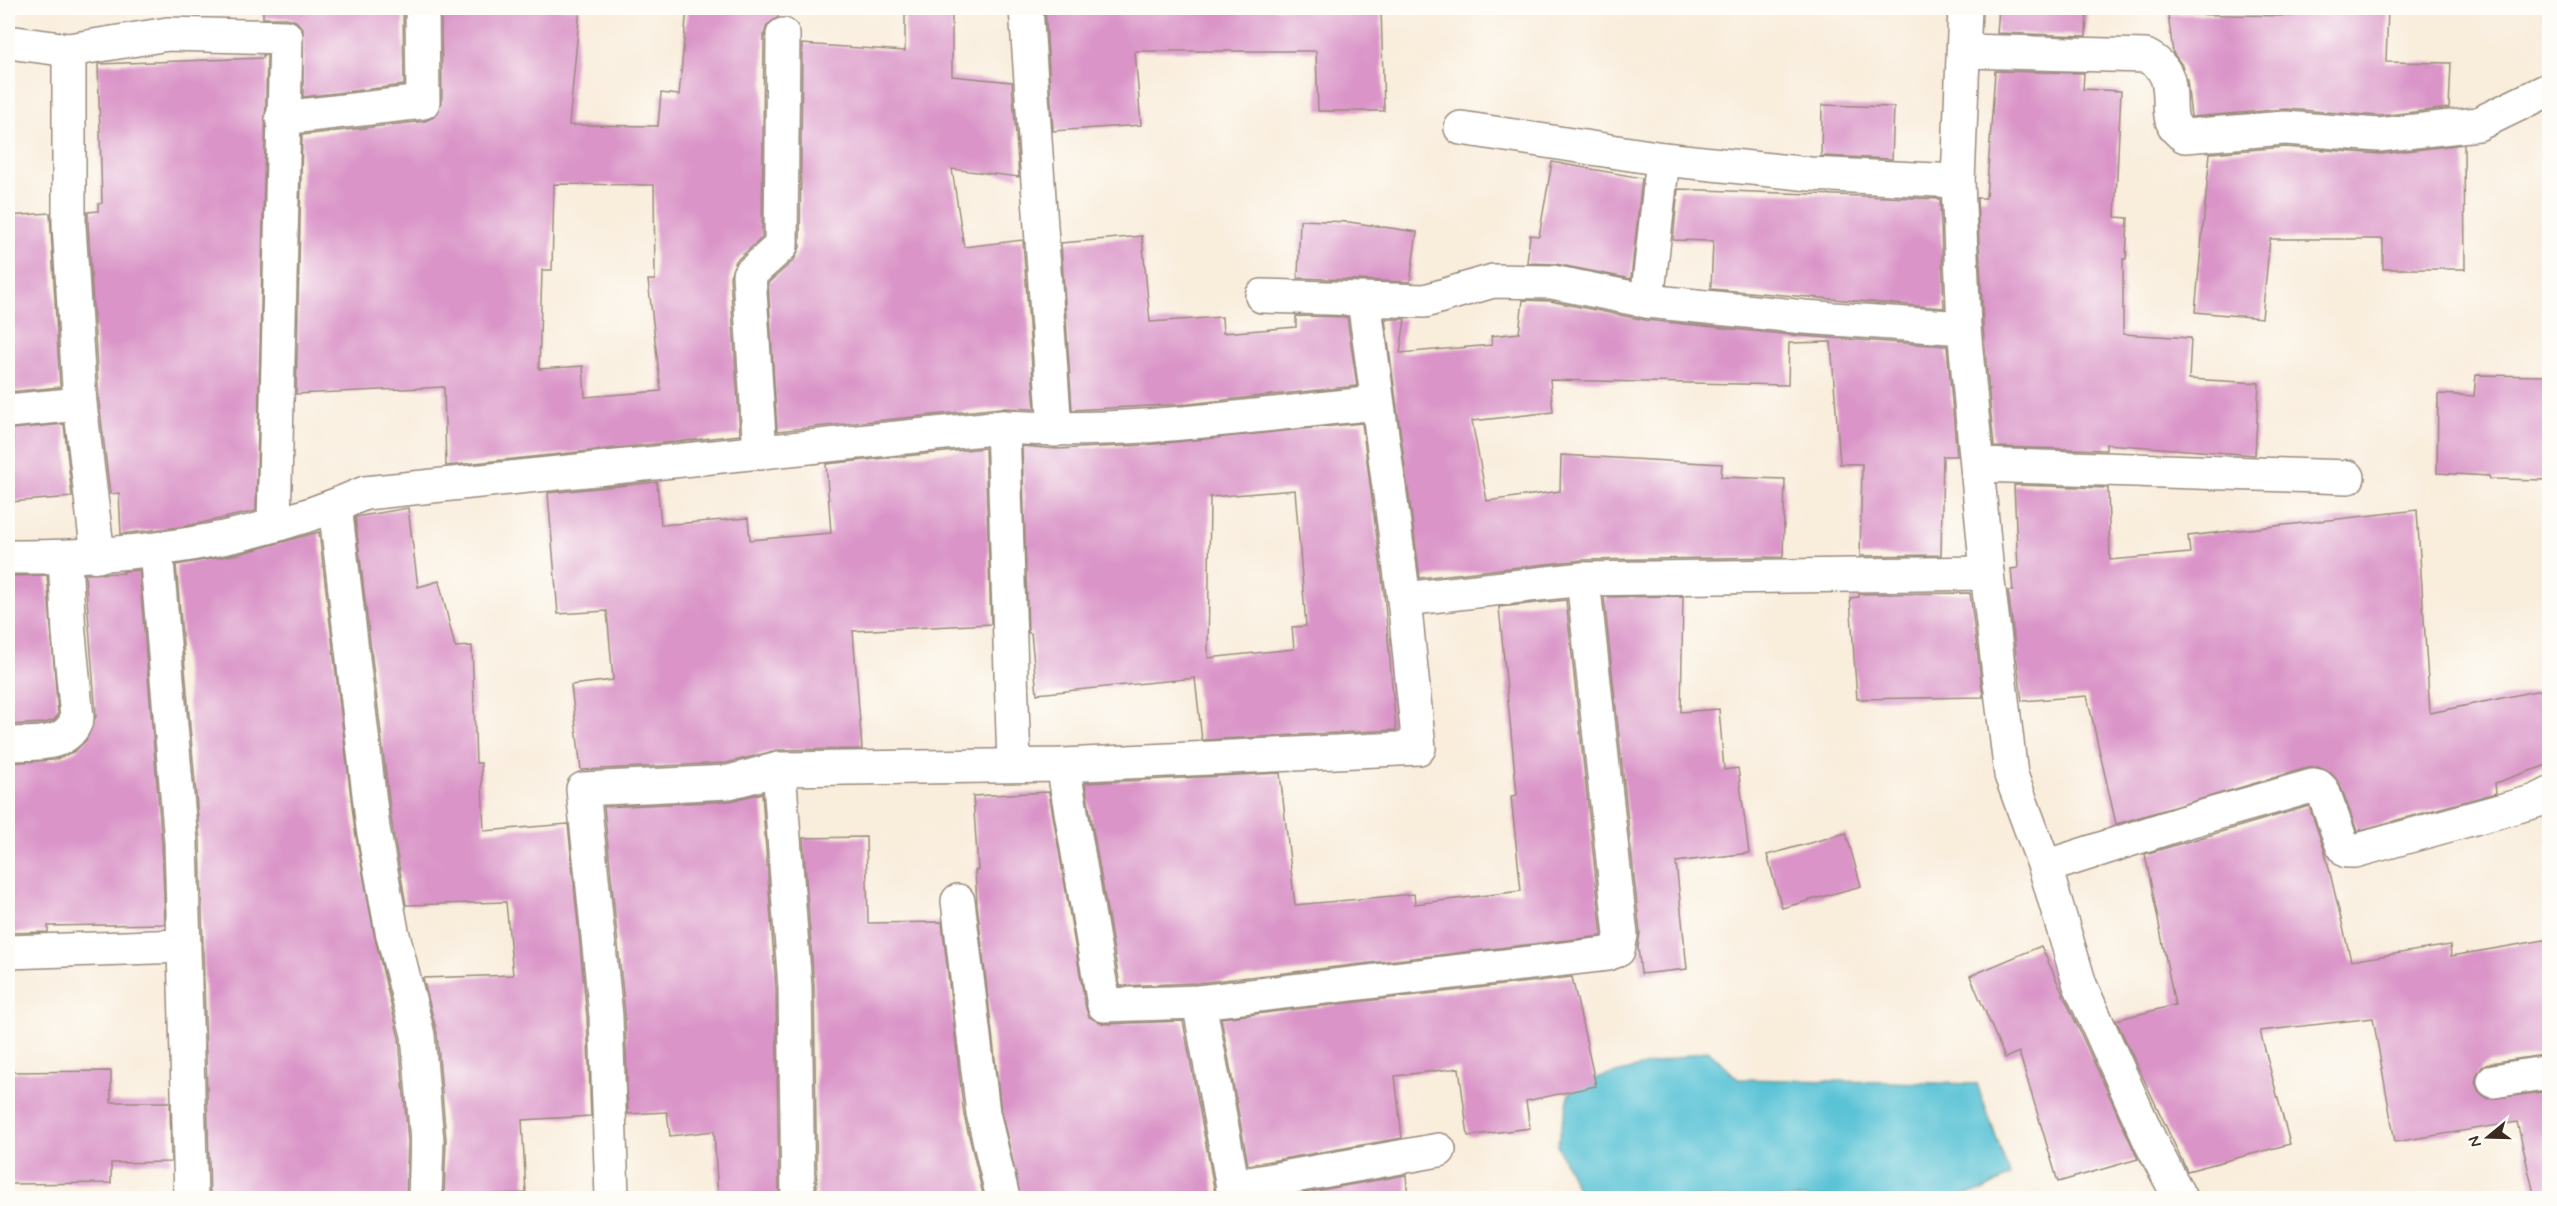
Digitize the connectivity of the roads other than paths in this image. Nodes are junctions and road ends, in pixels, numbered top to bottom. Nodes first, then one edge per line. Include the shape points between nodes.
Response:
1 (423, 8) edge
2 (1026, 8) edge
3 (1965, 8) edge
4 (168, 21) edge
5 (783, 35) dead end
6 (8, 42) edge
7 (69, 50) junction
8 (1965, 51) junction
9 (2550, 89) edge
10 (282, 118) junction
11 (1461, 128) dead end
12 (1663, 159) junction
13 (1958, 181) junction
14 (1262, 296) dead end
15 (1364, 300) junction
16 (1647, 301) junction
17 (1964, 328) junction
18 (1377, 403) junction
19 (80, 404) junction
20 (8, 411) edge
21 (1003, 427) junction
22 (1055, 430) junction
23 (760, 453) junction
24 (1978, 465) junction
25 (2348, 477) dead end
26 (335, 506) junction
27 (274, 523) junction
28 (156, 550) junction
29 (98, 556) junction
30 (8, 557) edge
31 (65, 558) junction
32 (1987, 573) junction
33 (1583, 579) junction
34 (1404, 599) junction
35 (8, 744) edge
36 (1014, 764) junction
37 (1063, 765) junction
38 (779, 769) junction
39 (2550, 794) edge
40 (2045, 867) junction
41 (958, 901) dead end
42 (183, 946) junction
43 (8, 952) edge
44 (1199, 1002) junction
45 (2550, 1072) edge
46 (2494, 1081) dead end
47 (1439, 1150) dead end
48 (1234, 1193) edge
49 (191, 1198) edge
50 (425, 1198) edge
51 (612, 1198) edge
52 (798, 1198) edge
53 (1003, 1198) edge
54 (2180, 1198) edge

1 - 10 street via 423,102
2 - 22 street
3 - 8 street
4 - 7 street
4 - 10 street via 285,37
5 - 23 street via 781,246 749,275
6 - 7 street
7 - 19 street via 69,225
8 - 9 street via 2146,57 2159,63 2169,76 2172,120 2176,131 2185,136 2285,128 2379,135 2478,124
8 - 13 street
10 - 27 street
11 - 12 street
12 - 13 street via 1810,174
12 - 16 street
13 - 17 street
14 - 15 street
15 - 16 street via 1425,300 1493,281 1552,282
15 - 18 street
16 - 17 street
17 - 24 street
18 - 22 street
18 - 34 street
19 - 20 street
19 - 29 street
21 - 22 street
21 - 23 street
21 - 36 street
23 - 26 street via 364,493
24 - 25 street
24 - 32 street
26 - 27 street
26 - 50 street via 373,828 392,931 418,1035 427,1141
27 - 28 street via 215,541
28 - 29 street
28 - 42 street via 181,842
29 - 31 street
30 - 31 street
31 - 35 street via 75,725 57,741
32 - 33 street
32 - 40 street via 2011,775
33 - 34 street
33 - 44 street via 1622,935 1618,950
34 - 37 street via 1419,748
36 - 37 street
36 - 38 street
37 - 44 street via 1104,1005
38 - 51 street via 729,782 583,789 606,1016
38 - 52 street via 795,988
39 - 40 street via 2347,851 2323,792 2312,786 2206,815
40 - 54 street via 2080,985
41 - 53 street via 983,1113
42 - 43 street
42 - 49 street
44 - 48 street
45 - 46 street
47 - 48 street

